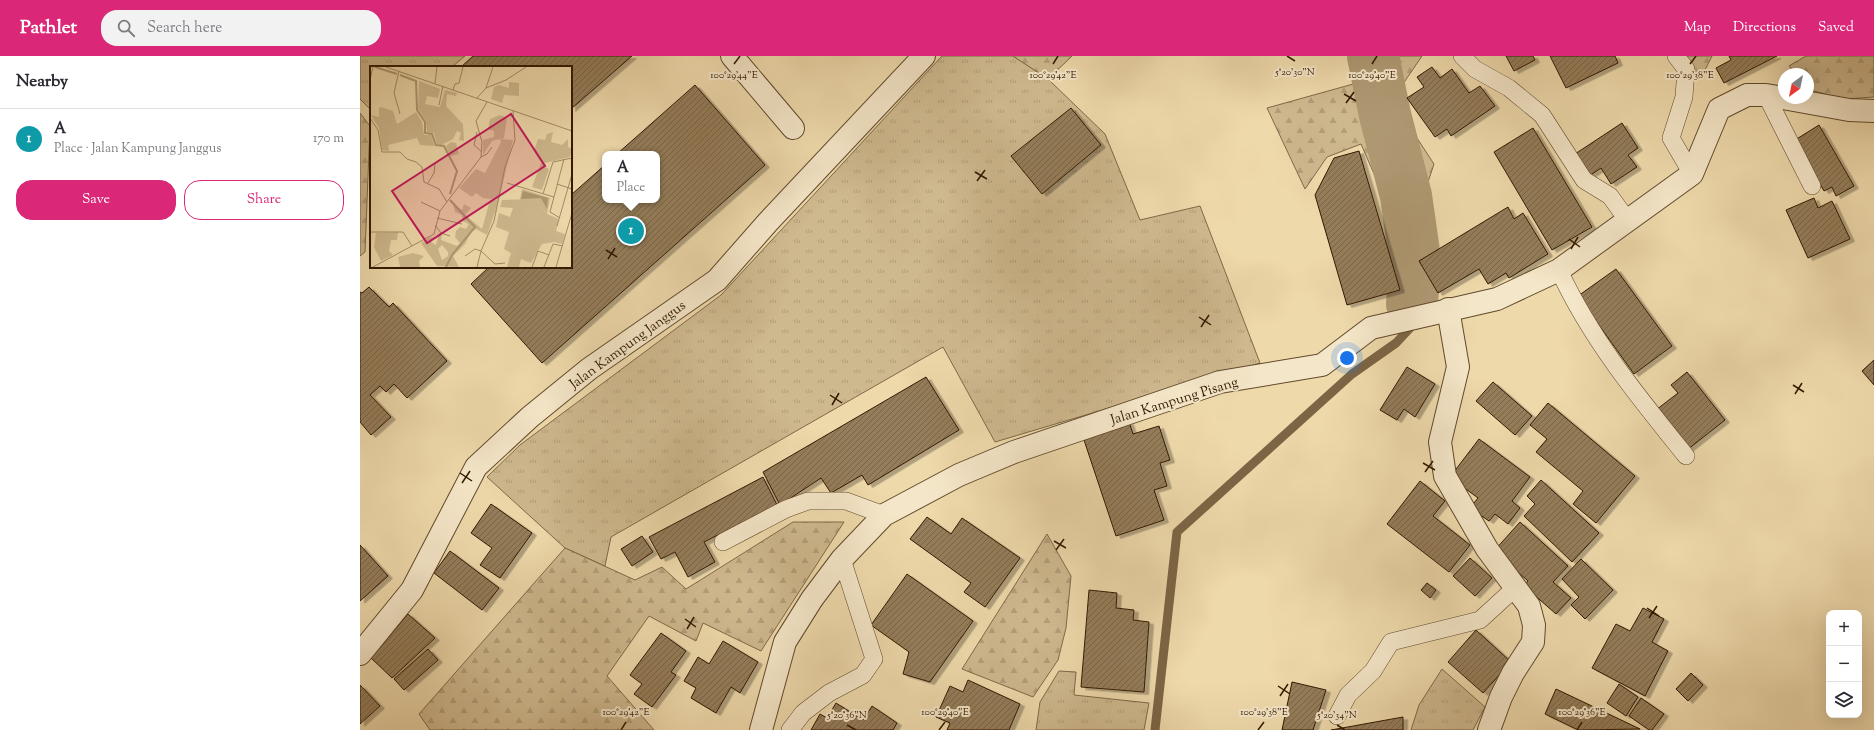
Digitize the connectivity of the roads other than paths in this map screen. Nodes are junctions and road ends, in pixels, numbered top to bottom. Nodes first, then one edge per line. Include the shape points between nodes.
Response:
1 (732, 56) edge
2 (924, 56) edge
3 (1462, 56) edge
4 (1676, 56) edge
5 (1766, 95) junction
6 (1874, 111) edge
7 (793, 128) dead end
8 (1692, 174) junction
9 (1812, 186) dead end
10 (1628, 221) junction
11 (1559, 270) junction
12 (1448, 309) junction
13 (1686, 456) dead end
14 (884, 515) junction
15 (723, 542) dead end
16 (842, 559) junction
17 (1515, 588) junction
18 (360, 654) edge
19 (1337, 716) dead end
20 (761, 730) edge
21 (790, 730) edge
22 (1489, 730) edge

1 - 7 street
2 - 18 street, Jalan Kampung Janggus via 717,280 589,369 530,417 476,467 412,590
3 - 10 lane via 1475,69 1509,88 1542,115 1584,180 1610,196
4 - 8 lane via 1686,69 1684,96 1671,138
5 - 6 street via 1848,110
5 - 8 street via 1747,95 1719,109
5 - 9 lane
8 - 10 street, Jalan Kampung Pisang
10 - 11 street, Jalan Kampung Pisang
11 - 12 street, Jalan Kampung Pisang via 1497,299
11 - 13 lane via 1572,297 1631,387
12 - 14 street, Jalan Kampung Pisang via 1371,328 1322,365 1220,382 1014,452 959,474
12 - 17 street via 1458,367 1440,442 1445,476 1470,521
14 - 15 lane via 846,501 808,501 786,509
14 - 16 street, Jalan Kampung Pisang
16 - 20 street, Jalan Kampung Pisang via 812,599 786,642
16 - 21 lane via 874,659 863,675 828,693 803,713
17 - 19 lane via 1480,620 1391,642 1372,671 1348,695
17 - 22 street via 1529,606 1534,625 1533,642 1513,673

